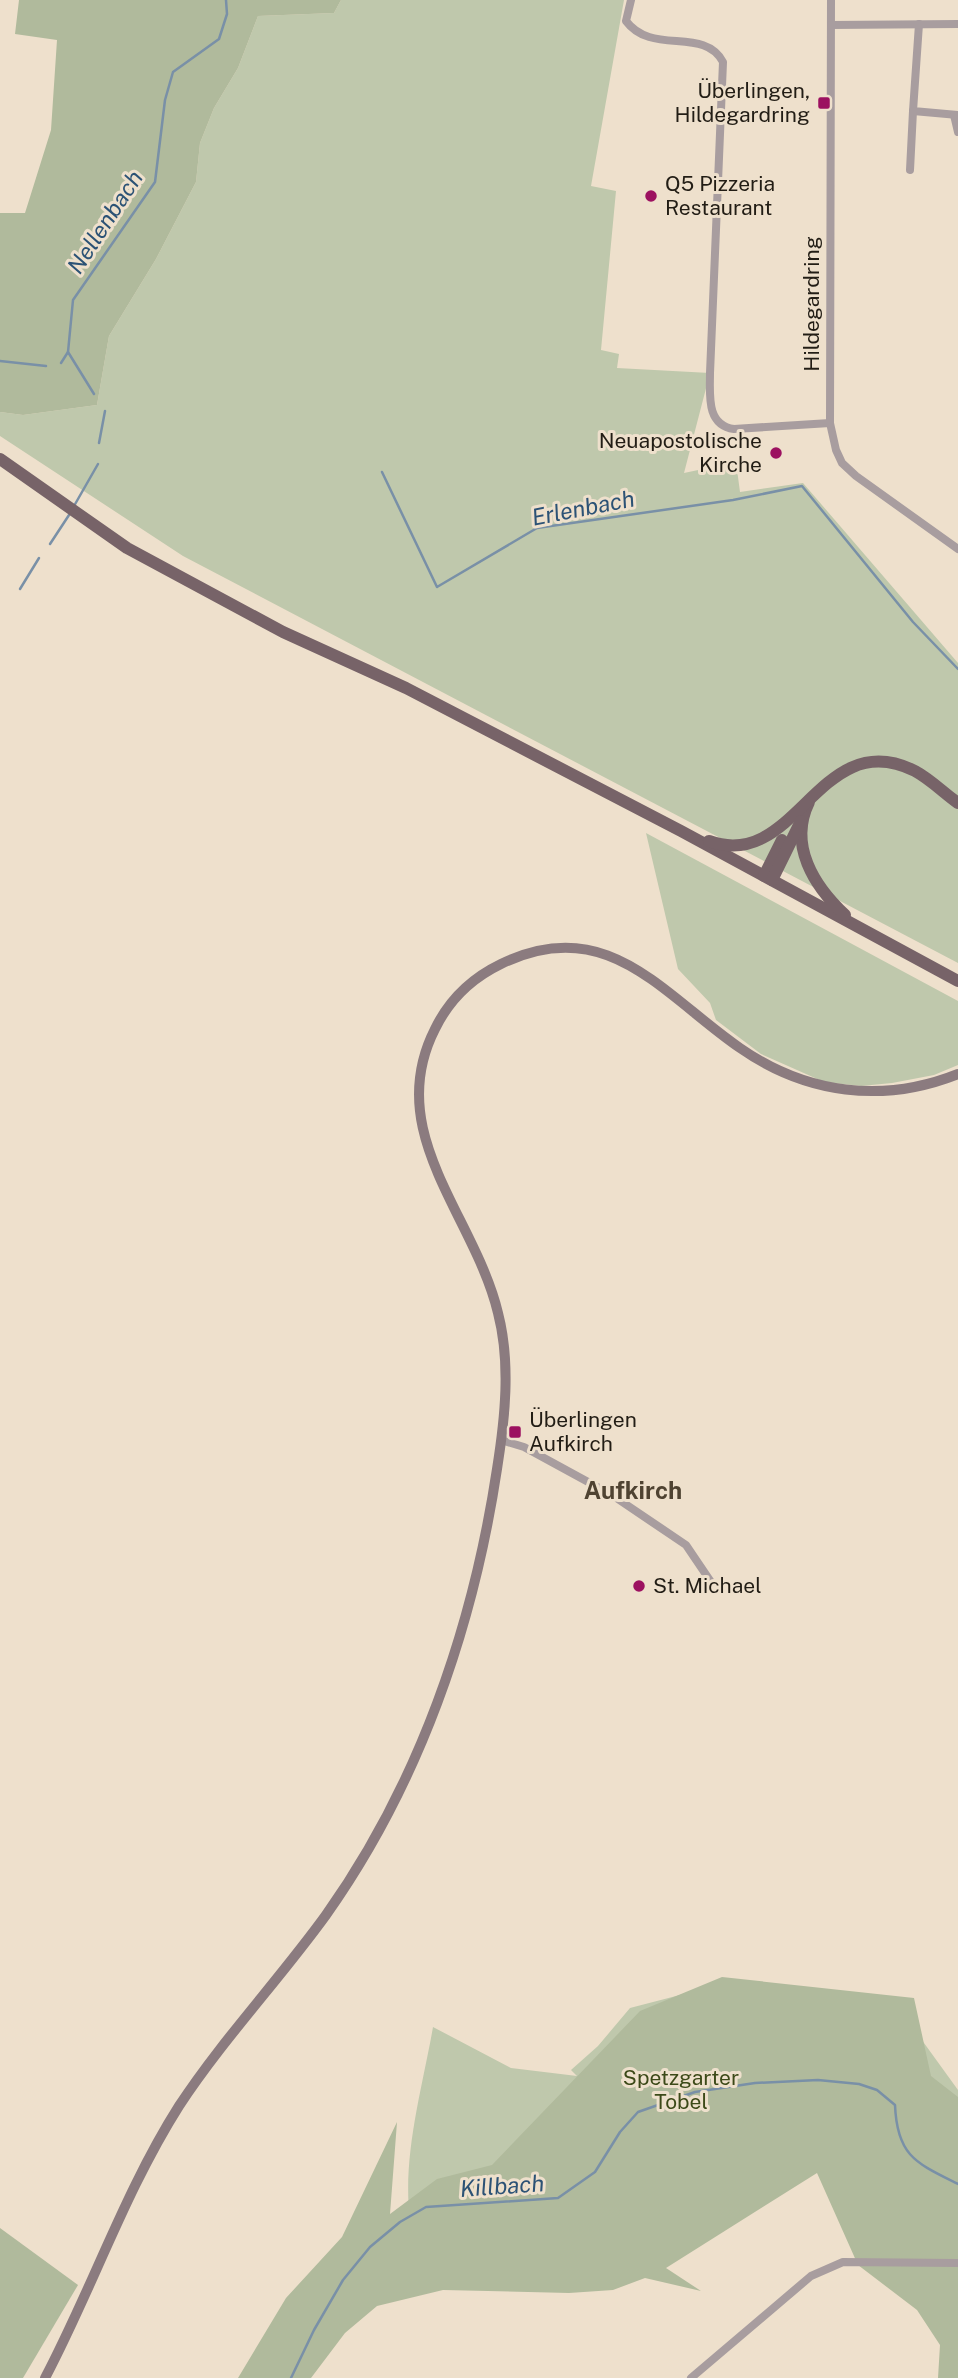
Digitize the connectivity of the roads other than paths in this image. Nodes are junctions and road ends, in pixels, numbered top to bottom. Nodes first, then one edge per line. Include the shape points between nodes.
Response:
1 (631, 0) edge
2 (831, 0) edge
3 (919, 24) junction
4 (958, 24) edge
5 (831, 25) junction
6 (913, 111) junction
7 (956, 115) edge
8 (958, 132) edge
9 (910, 170) dead end
10 (830, 424) junction
11 (0, 459) edge
12 (958, 549) edge
13 (958, 803) edge
14 (802, 810) junction
15 (681, 831) junction
16 (768, 878) junction
17 (858, 928) junction
18 (958, 981) edge
19 (958, 1074) edge
20 (501, 1440) junction
21 (711, 1582) dead end
22 (958, 2263) edge
23 (45, 2378) edge
24 (691, 2378) edge

1 - 10 street via 626,21 642,38 704,45 723,62 710,373 714,418 734,429
2 - 5 street, Hildegardring
3 - 4 street
3 - 5 street
3 - 6 street
5 - 10 street, Hildegardring
6 - 7 street
6 - 9 street
7 - 8 street
10 - 12 street, Hildegardring via 842,463
11 - 15 main road via 127,548 283,632 406,688
13 - 14 main road via 914,771 884,763 852,766 834,776
14 - 15 main road via 753,843 716,844
14 - 16 main road
14 - 17 main road via 810,873 823,895
15 - 16 main road
16 - 17 main road
17 - 18 main road
19 - 20 street via 885,1091 845,1091 811,1084 740,1049 659,982 595,952 529,953 473,981 449,1004 428,1041 419,1069 417,1100 423,1137 437,1174 476,1248 500,1318 505,1384
20 - 21 street via 524,1447 622,1502 686,1545
20 - 23 street via 483,1549 460,1634 398,1797 324,1917 217,2052 159,2139
22 - 24 street via 843,2262 811,2276

